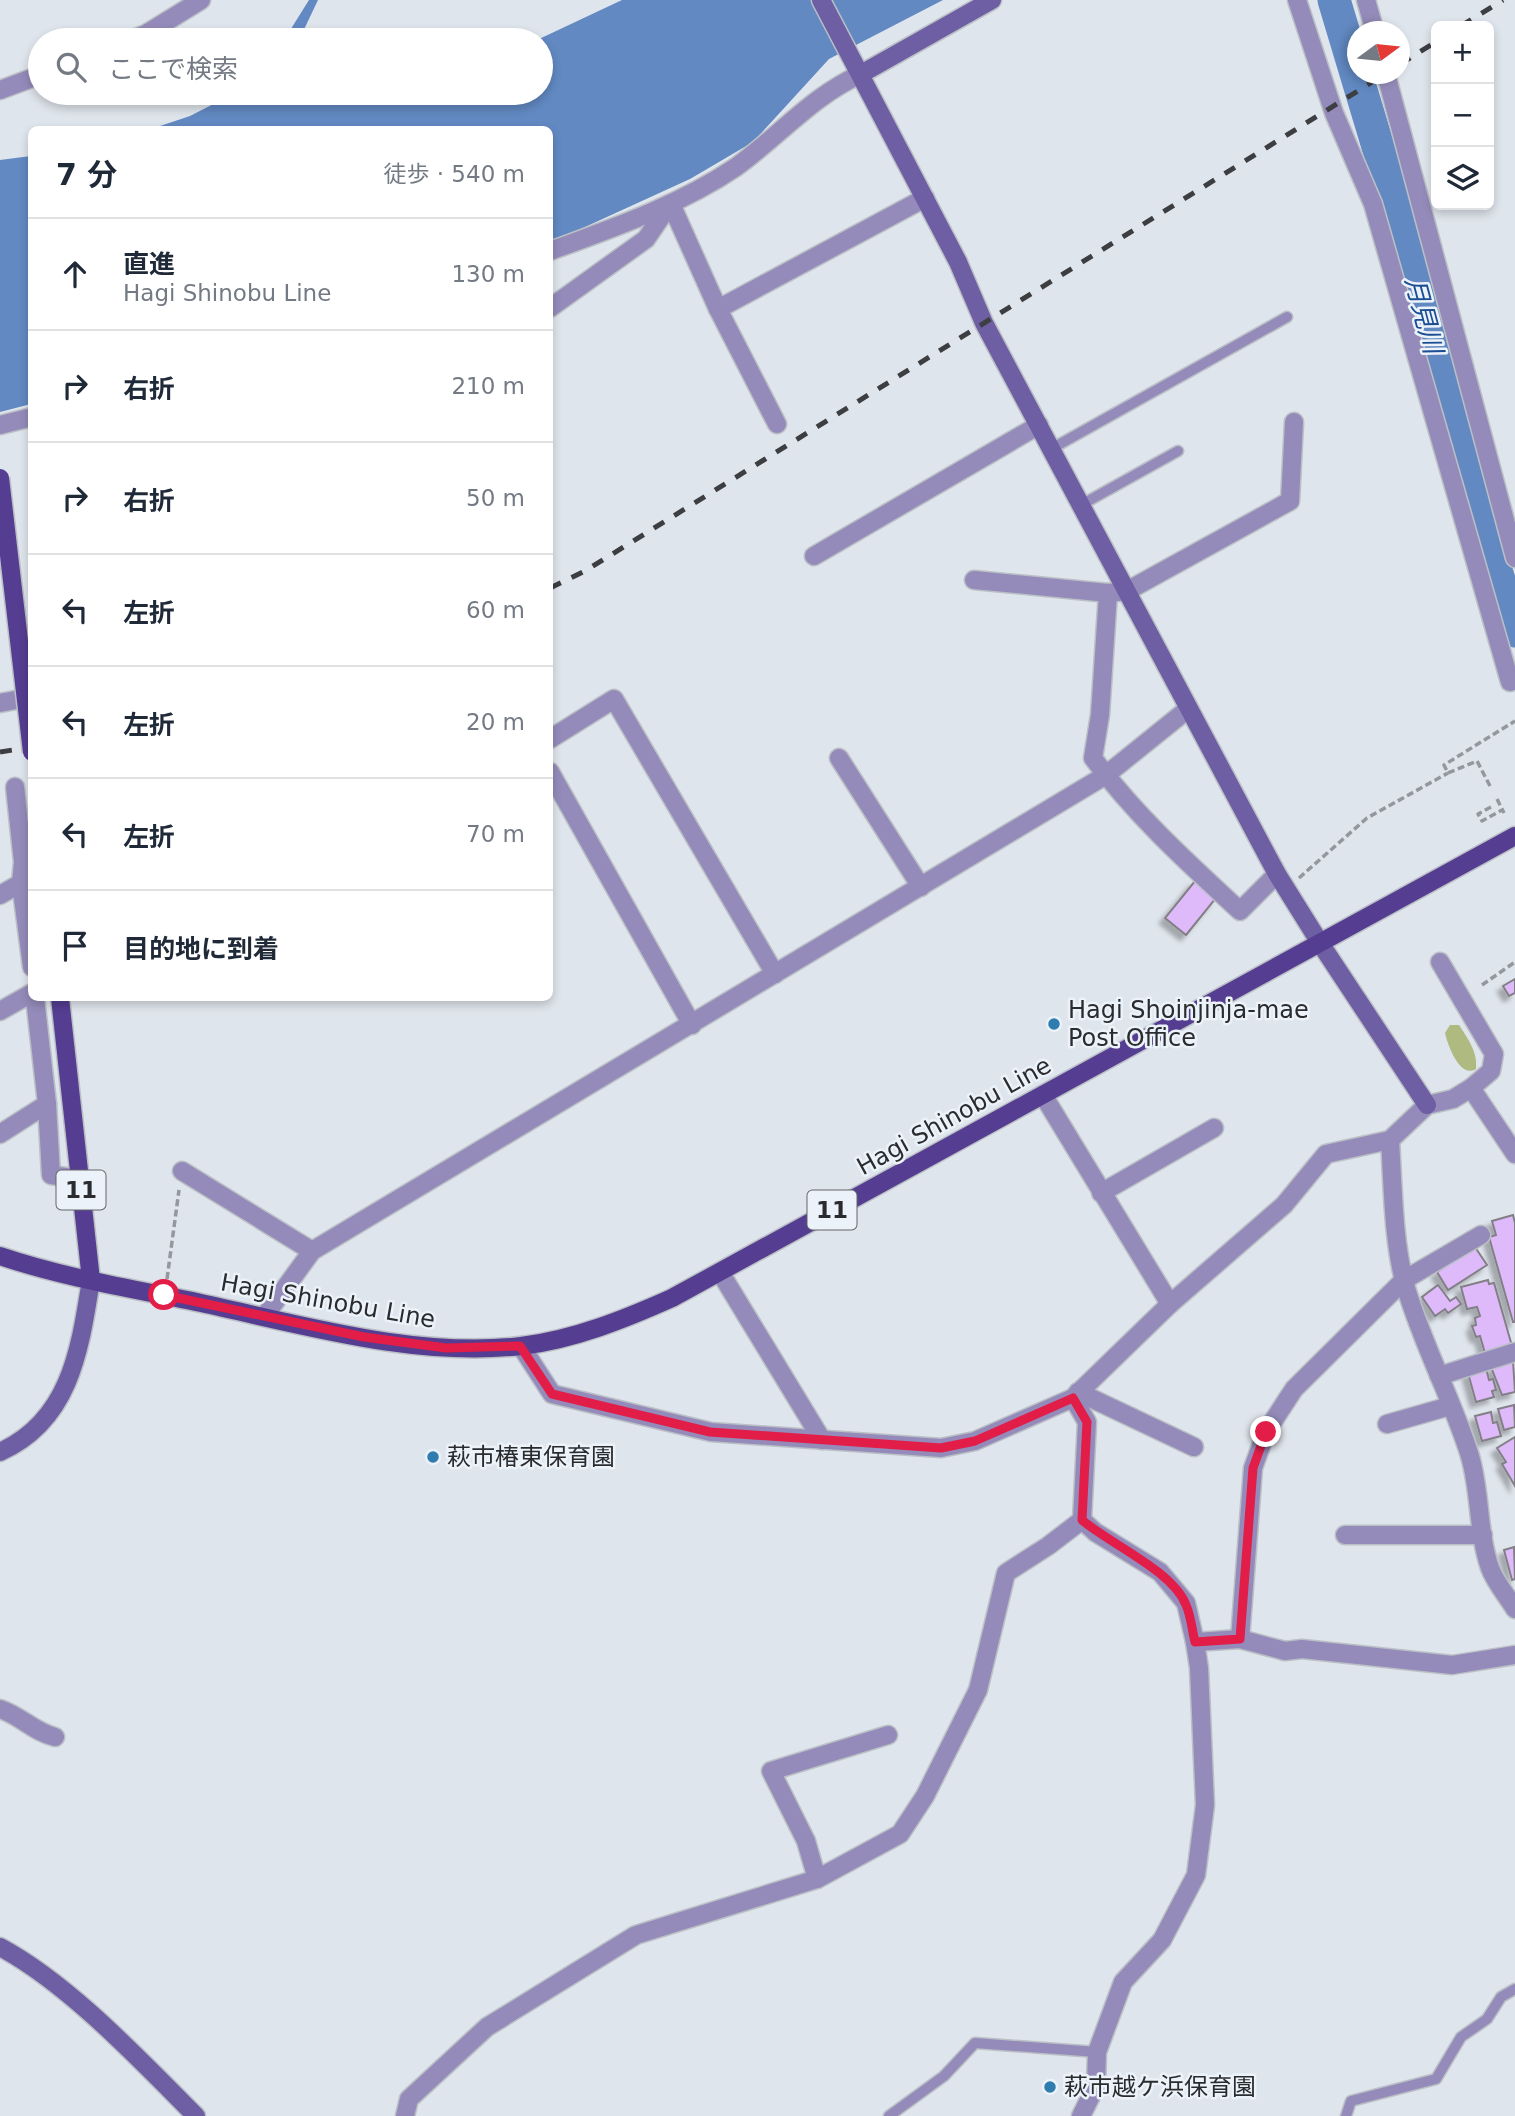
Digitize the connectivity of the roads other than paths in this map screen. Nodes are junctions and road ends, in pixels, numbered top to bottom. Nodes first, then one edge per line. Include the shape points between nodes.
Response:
1 (201, 0) edge
2 (821, 0) edge
3 (992, 0) edge
4 (1297, 0) edge
5 (1366, 0) edge
6 (1372, 21) edge
7 (156, 28) edge
8 (857, 66) junction
9 (28, 80) edge
10 (1389, 84) edge
11 (0, 90) edge
12 (925, 198) junction
13 (671, 204) junction
14 (553, 250) edge
15 (553, 306) edge
16 (718, 309) junction
17 (1287, 317) dead end
18 (28, 417) edge
19 (1294, 422) dead end
20 (777, 424) dead end
21 (0, 425) edge
22 (1039, 425) junction
23 (1051, 449) junction
24 (1178, 451) dead end
25 (0, 478) edge
26 (1081, 505) junction
27 (814, 556) dead end
28 (1515, 558) edge
29 (974, 580) dead end
30 (1127, 591) junction
31 (1108, 593) junction
32 (1515, 680) edge
33 (28, 698) edge
34 (0, 703) edge
35 (1188, 709) junction
36 (28, 718) edge
37 (553, 737) edge
38 (839, 758) dead end
39 (1106, 775) junction
40 (553, 777) edge
41 (15, 787) dead end
42 (1515, 836) edge
43 (27, 860) edge
44 (1282, 882) junction
45 (21, 883) junction
46 (921, 887) junction
47 (0, 895) edge
48 (28, 936) edge
49 (1320, 943) junction
50 (1440, 962) dead end
51 (775, 974) junction
52 (28, 995) edge
53 (35, 1001) edge
54 (60, 1001) edge
55 (0, 1011) edge
56 (692, 1025) junction
57 (1471, 1088) junction
58 (1043, 1095) junction
59 (47, 1104) junction
60 (1427, 1105) junction
61 (1214, 1128) dead end
62 (0, 1134) edge
63 (1390, 1140) junction
64 (1515, 1154) edge
65 (182, 1171) road end
66 (80, 1179) junction
67 (1101, 1193) junction
68 (1481, 1236) dead end
69 (312, 1251) junction
70 (0, 1256) edge
71 (720, 1272) junction
72 (91, 1280) junction
73 (1404, 1280) junction
74 (1170, 1304) junction
75 (264, 1317) junction
76 (520, 1346) junction
77 (1515, 1352) edge
78 (1439, 1376) junction
79 (1075, 1395) junction
80 (1450, 1406) junction
81 (1387, 1424) dead end
82 (822, 1440) junction
83 (1194, 1447) dead end
84 (0, 1452) edge
85 (1082, 1520) junction
86 (1345, 1535) dead end
87 (1483, 1535) junction
88 (1515, 1609) edge
89 (1240, 1639) junction
90 (1195, 1642) junction
91 (1515, 1655) edge
92 (0, 1709) edge
93 (888, 1735) dead end
94 (55, 1737) dead end
95 (817, 1878) junction
96 (0, 1947) edge
97 (1515, 1989) edge
98 (1097, 2052) junction
99 (197, 2116) edge
100 (405, 2116) edge
101 (889, 2116) edge
102 (1081, 2116) edge
103 (1346, 2116) edge

1 - 7 street
2 - 8 street
3 - 8 street
4 - 32 street via 1334,113 1373,204 1510,682
5 - 6 street
8 - 12 street
8 - 13 street via 735,167
9 - 11 street
10 - 28 street
12 - 16 street
12 - 22 street
13 - 14 street
13 - 15 street via 646,239
13 - 16 street
16 - 20 street
17 - 23 lane
18 - 21 street
19 - 30 street via 1290,501
22 - 23 street
22 - 27 street
23 - 26 street
24 - 26 lane
25 - 36 main road, bridge
26 - 30 street
29 - 31 street
30 - 31 street
30 - 35 street
31 - 39 street via 1093,758
33 - 34 street
35 - 39 street
35 - 44 street
37 - 51 street via 614,699
38 - 46 street
39 - 44 street via 1175,851 1240,911
39 - 46 street
40 - 56 street
41 - 43 street
42 - 49 main road, Hagi Shinobu Line / 11
43 - 45 street
44 - 49 street
45 - 47 street
45 - 48 street
46 - 51 street
49 - 58 main road, Hagi Shinobu Line / 11
49 - 60 street
50 - 57 street via 1494,1054 1491,1071
51 - 56 street
52 - 55 street
53 - 59 street
54 - 66 main road, 11
56 - 69 street
57 - 60 street via 1453,1099
57 - 64 street
58 - 67 street
58 - 71 main road, Hagi Shinobu Line / 11
59 - 62 street
59 - 66 street via 51,1175
60 - 63 street
61 - 67 street
63 - 73 street
63 - 74 street via 1326,1154 1284,1205
65 - 69 street
66 - 72 main road, 11
67 - 74 street
68 - 73 street
69 - 75 street
70 - 72 main road, Hagi Shinobu Line
71 - 76 main road, Hagi Shinobu Line / 11 via 630,1317
71 - 82 street
72 - 75 main road, Hagi Shinobu Line / 11
72 - 84 street via 79,1350 68,1383 32,1431
73 - 78 street
73 - 89 street via 1294,1389 1266,1432 1253,1468
74 - 79 street
75 - 76 main road, Hagi Shinobu Line / 11 via 446,1348
76 - 82 street via 552,1394 710,1432
77 - 78 street
78 - 80 street
79 - 82 street via 975,1441 941,1448
79 - 83 street
79 - 85 street via 1087,1422
80 - 81 street
80 - 87 street via 1469,1454
85 - 90 street via 1160,1572 1198,1623
85 - 95 street via 1006,1573 978,1690 925,1796 900,1834
86 - 87 street
87 - 88 street via 1491,1571
89 - 90 street
89 - 91 street via 1285,1651 1452,1665
90 - 98 street via 1205,1668 1205,1805 1196,1875 1162,1940 1123,1982
92 - 94 street via 18,1715 41,1734
93 - 95 street via 771,1771 806,1841
95 - 100 street via 636,1936 487,2027 408,2099
96 - 99 street via 86,2011
97 - 103 lane via 1501,1997 1487,2019 1461,2037 1436,2078 1351,2101
98 - 101 lane via 975,2043 944,2076
98 - 102 street via 1096,2086

